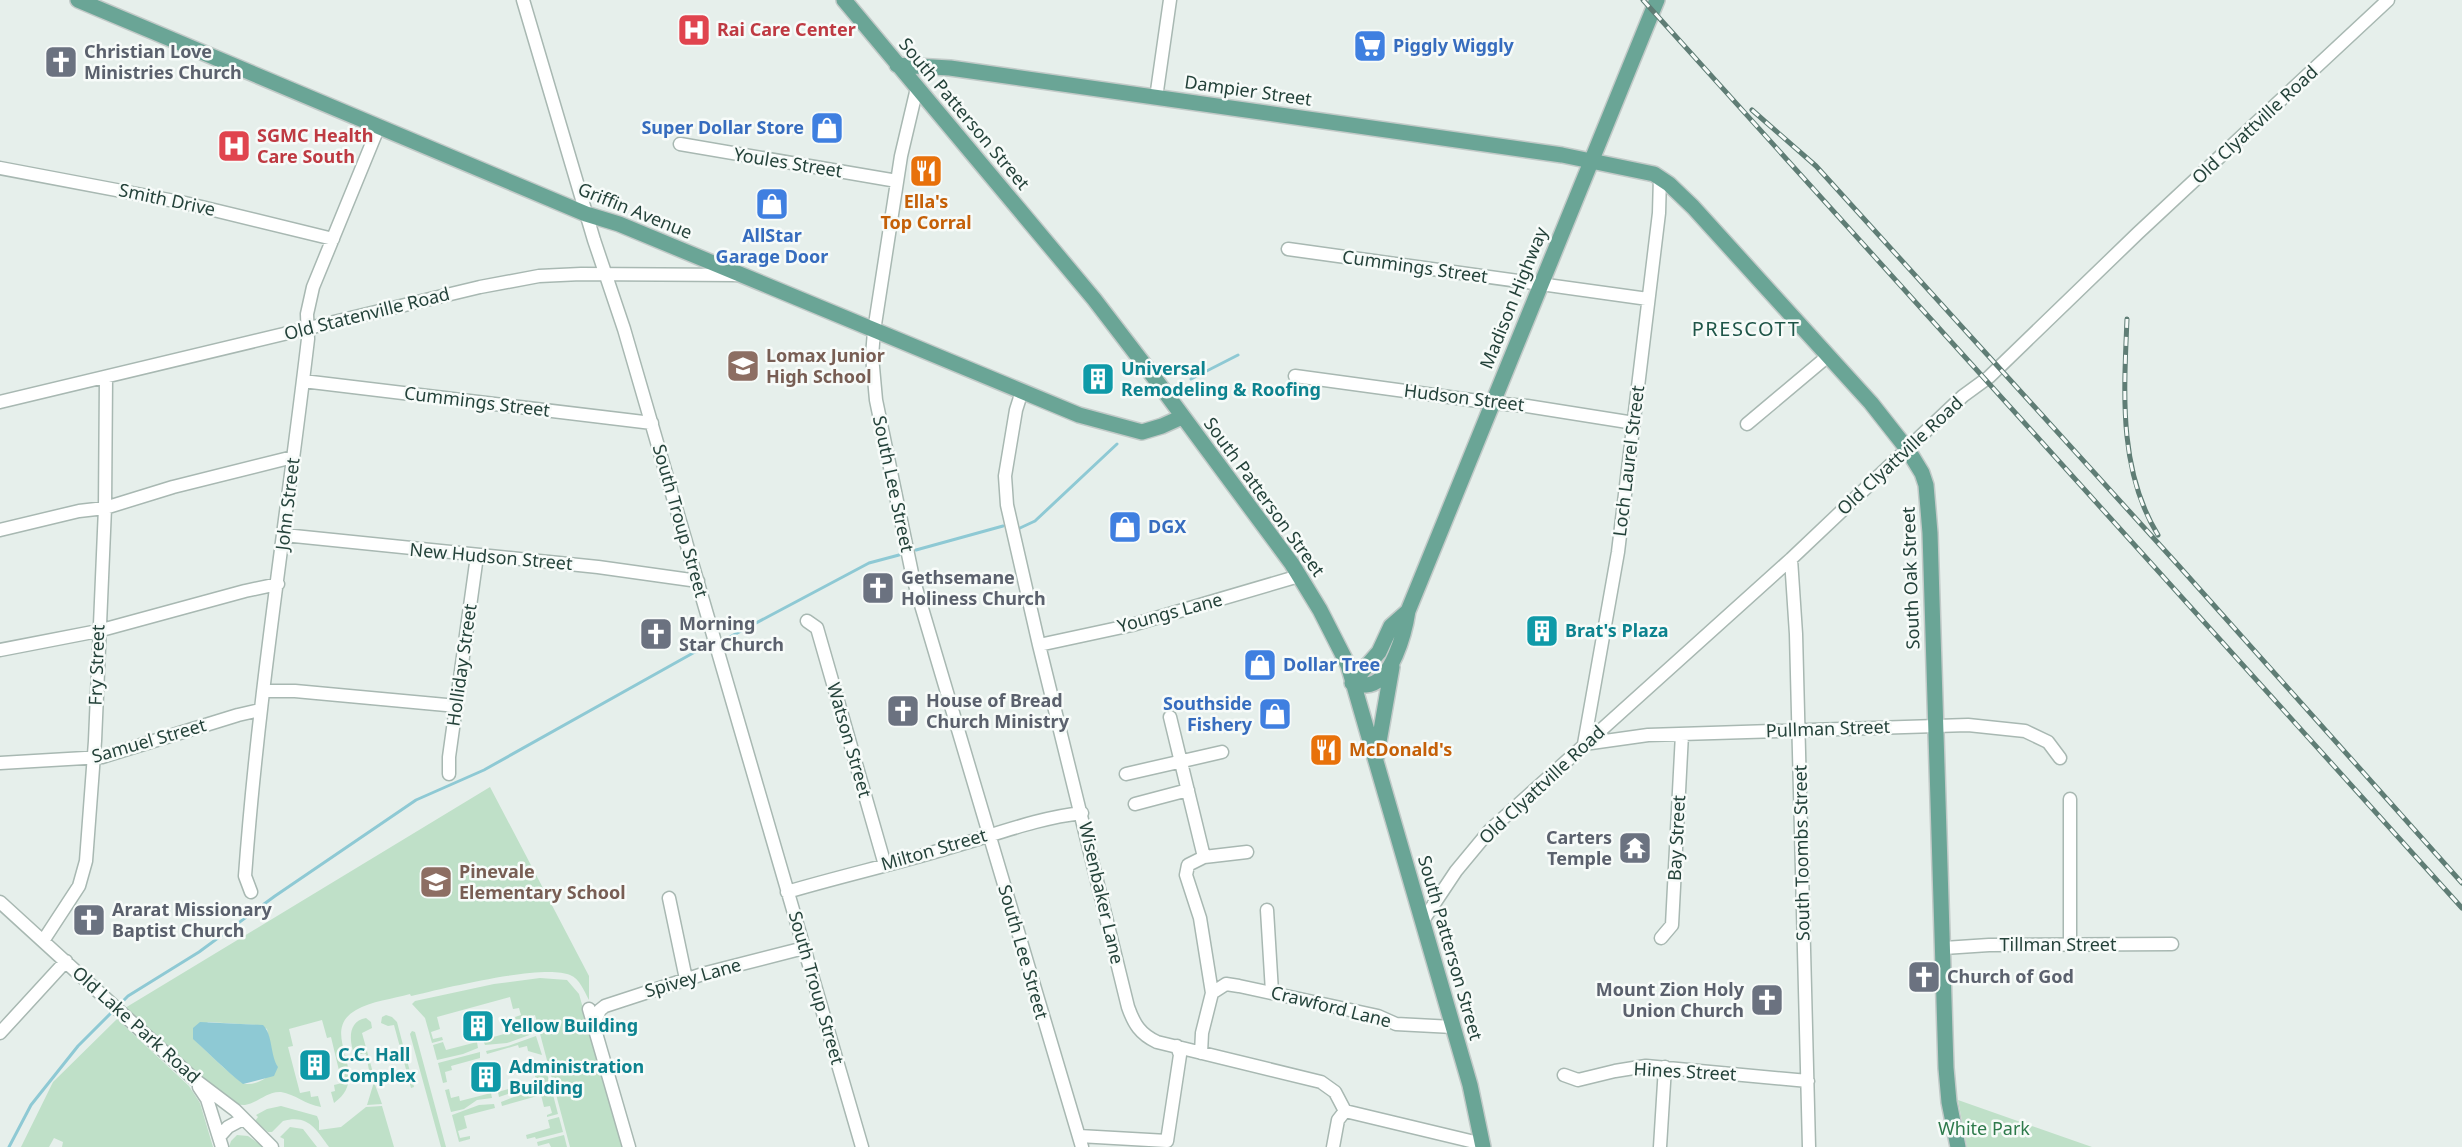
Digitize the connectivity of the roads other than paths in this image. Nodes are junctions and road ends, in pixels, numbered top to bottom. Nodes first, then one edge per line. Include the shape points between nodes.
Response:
1 (78, 0) edge
2 (523, 0) edge
3 (844, 0) edge
4 (1170, 0) edge
5 (1657, 0) edge
6 (2388, 0) edge
7 (897, 65) junction
8 (916, 88) junction
9 (1156, 98) junction
10 (378, 126) junction
11 (680, 144) dead end
12 (1592, 162) junction
13 (0, 168) edge
14 (1660, 177) junction
15 (897, 181) junction
16 (586, 214) junction
17 (333, 239) junction
18 (1288, 249) dead end
19 (605, 275) junction
20 (740, 275) junction
21 (1540, 283) junction
22 (1648, 299) junction
23 (309, 328) junction
24 (874, 331) junction
25 (1828, 356) junction
26 (1294, 376) dead end
27 (106, 377) junction
28 (303, 381) junction
29 (1022, 391) junction
30 (0, 402) edge
31 (1493, 403) junction
32 (1182, 417) junction
33 (652, 423) junction
34 (1634, 423) junction
35 (1747, 424) dead end
36 (1908, 450) junction
37 (293, 457) junction
38 (105, 508) junction
39 (0, 530) edge
40 (284, 535) junction
41 (477, 556) junction
42 (1791, 559) junction
43 (1299, 576) junction
44 (698, 581) junction
45 (278, 584) junction
46 (1408, 611) junction
47 (807, 621) dead end
48 (98, 631) junction
49 (1039, 645) junction
50 (1341, 649) junction
51 (0, 650) edge
52 (1380, 652) junction
53 (1393, 661) junction
54 (1352, 683) junction
55 (263, 691) junction
56 (457, 706) junction
57 (260, 710) junction
58 (1170, 717) dead end
59 (1936, 725) junction
60 (1798, 729) junction
61 (1682, 734) junction
62 (1584, 744) junction
63 (1222, 752) dead end
64 (2060, 758) dead end
65 (93, 759) junction
66 (1181, 760) junction
67 (0, 763) edge
68 (1376, 765) junction
69 (449, 774) dead end
70 (1126, 774) dead end
71 (1188, 790) junction
72 (2070, 799) dead end
73 (1134, 804) dead end
74 (1082, 813) junction
75 (988, 834) junction
76 (1247, 852) dead end
77 (1204, 857) junction
78 (885, 865) junction
79 (251, 892) dead end
80 (787, 892) junction
81 (669, 898) dead end
82 (0, 902) edge
83 (1267, 909) dead end
84 (1422, 921) junction
85 (1661, 939) dead end
86 (43, 941) junction
87 (2070, 944) junction
88 (2172, 944) dead end
89 (804, 948) junction
90 (1944, 948) junction
91 (66, 962) junction
92 (686, 979) junction
93 (1272, 992) junction
94 (1212, 993) junction
95 (589, 1009) dead end
96 (593, 1026) junction
97 (1453, 1027) junction
98 (0, 1033) edge
99 (1178, 1046) junction
100 (1201, 1053) junction
101 (1665, 1067) junction
102 (1564, 1075) dead end
103 (194, 1079) junction
104 (1808, 1081) junction
105 (1346, 1111) junction
106 (243, 1119) junction
107 (220, 1142) edge
108 (1080, 1142) edge
109 (1483, 1146) edge
110 (273, 1147) edge
111 (629, 1147) edge
112 (862, 1147) edge
113 (1333, 1147) edge
114 (1660, 1147) edge
115 (1809, 1147) edge
116 (1958, 1147) edge

1 - 10 main road, Griffin Avenue
2 - 16 street, South Troup Street
3 - 7 main road, South Patterson Street
4 - 9 street
5 - 12 main road, Madison Highway
6 - 36 street, Old Clyattville Road
7 - 8 main road, South Patterson Street
7 - 9 main road, Dampier Street via 950,68
8 - 15 street, South Lee Street
8 - 32 main road, South Patterson Street via 1094,299
9 - 12 main road, Dampier Street
10 - 16 main road, Griffin Avenue
10 - 17 street, John Street
11 - 15 street, Youles Street
12 - 14 main road, South Oak Street
12 - 21 main road, Madison Highway
13 - 17 street, Smith Drive via 185,203
14 - 22 street, Loch Laurel Street
14 - 25 main road, South Oak Street via 1693,207
15 - 24 street, South Lee Street
16 - 19 street, South Troup Street
16 - 20 main road, Griffin Avenue
17 - 23 street, John Street via 310,298
18 - 21 street, Cummings Street
19 - 20 street, Old Statenville Road
19 - 23 street, Old Statenville Road via 539,276 480,286
19 - 33 street, South Troup Street
20 - 24 main road, Griffin Avenue
21 - 22 street, Cummings Street
21 - 31 main road, Madison Highway
22 - 34 street, Loch Laurel Street
23 - 27 street, Old Statenville Road
23 - 28 street, John Street
24 - 29 main road, Griffin Avenue
24 - 75 street, South Lee Street via 876,400 900,522 922,613
25 - 35 street
25 - 36 main road, South Oak Street
26 - 31 street, Hudson Street
27 - 30 street, Old Statenville Road
27 - 38 street, Fry Street
28 - 33 street, Cummings Street
28 - 37 street, John Street
29 - 32 main road, Griffin Avenue via 1079,415 1132,431 1142,432
29 - 49 street, Wisenbaker Lane via 1005,484
31 - 34 street, Hudson Street
31 - 46 main road, Madison Highway
32 - 43 main road, South Patterson Street
33 - 44 street, South Troup Street
34 - 62 street, Loch Laurel Street via 1611,603
36 - 42 street, Old Clyattville Road
36 - 59 main road, South Oak Street via 1926,485
37 - 38 street
37 - 40 street, John Street
38 - 39 street
38 - 48 street, Fry Street
40 - 41 street, New Hudson Street
40 - 45 street, John Street
41 - 44 street, New Hudson Street
41 - 56 street, Holliday Street
42 - 60 street, South Toombs Street
42 - 62 street, Old Clyattville Road
43 - 49 street, Youngs Lane via 1132,625
43 - 50 main road, South Patterson Street
44 - 80 street, South Troup Street
45 - 48 street
45 - 55 street, John Street
46 - 52 main road, Madison Highway via 1391,626
46 - 53 main road, Madison Highway via 1406,629
47 - 78 street, Watson Street via 817,628
48 - 51 street
48 - 65 street, Fry Street
49 - 74 street, Wisenbaker Lane
50 - 52 main road via 1369,657
50 - 54 main road, South Patterson Street
52 - 54 main road, Madison Highway
53 - 54 main road, Madison Highway via 1379,680 1368,685
53 - 68 main road
54 - 68 main road, South Patterson Street
55 - 56 street
55 - 57 street, John Street
56 - 69 street, Holliday Street
57 - 65 street, Samuel Street
57 - 79 street, John Street via 245,876
58 - 66 street
59 - 60 street, Pullman Street
59 - 64 street, Pullman Street via 2025,730 2048,742
59 - 90 main road, South Oak Street
60 - 61 street, Pullman Street
60 - 104 street, South Toombs Street
61 - 62 street, Pullman Street
61 - 85 street, Bay Street via 1672,925
62 - 84 street, Old Clyattville Road via 1490,830
63 - 66 street
65 - 67 street, Samuel Street
65 - 86 street, Fry Street via 84,874
66 - 70 street
66 - 71 street
68 - 84 main road, South Patterson Street
71 - 73 street
71 - 77 street
72 - 87 street
74 - 75 street, Milton Street
74 - 99 street, Wisenbaker Lane via 1132,1021 1148,1038
75 - 78 street, Milton Street
75 - 108 street, South Lee Street
76 - 77 street
77 - 94 street via 1188,865 1186,875 1200,918
78 - 80 street, Milton Street
80 - 89 street, South Troup Street
81 - 92 street
82 - 86 street, Old Lake Park Road
83 - 93 street
84 - 97 main road, South Patterson Street
86 - 91 street, Old Lake Park Road
87 - 88 street, Tillman Street
87 - 90 street, Tillman Street
89 - 92 street, Spivey Lane
89 - 112 street, South Troup Street
90 - 116 main road, South Oak Street via 1946,1068
91 - 98 street
91 - 103 street, Old Lake Park Road
92 - 96 street, Spivey Lane via 605,1006
93 - 94 street, Crawford Lane via 1226,984
93 - 97 street, Crawford Lane via 1378,1016 1396,1024
94 - 100 street
95 - 96 street
96 - 111 street
97 - 109 main road, South Patterson Street
99 - 100 street, Wisenbaker Lane
99 - 108 street via 1180,1055 1167,1141
100 - 105 street, Wisenbaker Lane via 1321,1082 1335,1092
101 - 102 street, Hines Street via 1633,1067 1578,1080
101 - 104 street, Hines Street
101 - 114 street
103 - 106 street, Old Lake Park Road
103 - 107 street via 207,1099
104 - 115 street, South Toombs Street
105 - 109 street
105 - 113 street via 1338,1120
106 - 107 street via 228,1127
106 - 110 street, Old Lake Park Road

